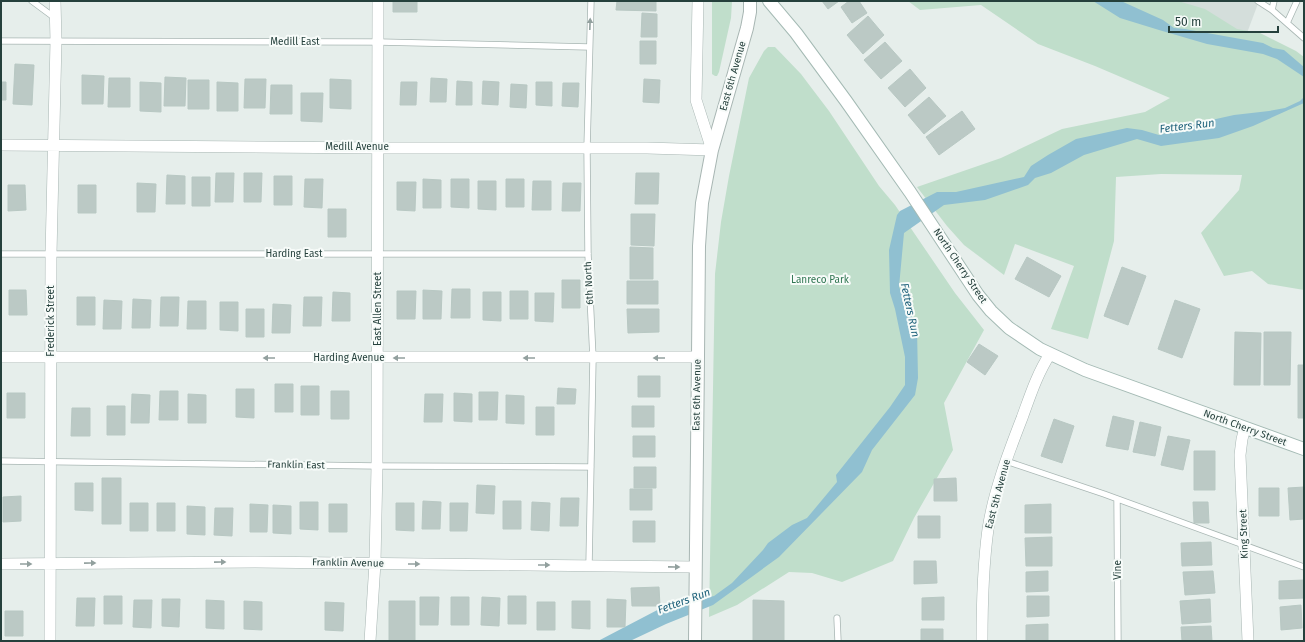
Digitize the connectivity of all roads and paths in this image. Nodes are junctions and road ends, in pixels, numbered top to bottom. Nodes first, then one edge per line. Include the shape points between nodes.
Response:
1 (32, 1) edge
2 (55, 1) edge
3 (378, 1) edge
4 (591, 1) edge
5 (698, 1) edge
6 (750, 1) edge
7 (769, 1) edge
8 (1258, 1) edge
9 (1274, 1) edge
10 (1296, 1) edge
11 (1272, 10) junction
12 (55, 18) junction
13 (1287, 23) junction
14 (1304, 38) edge
15 (1, 41) edge
16 (56, 41) junction
17 (379, 42) junction
18 (589, 47) junction
19 (1, 145) edge
20 (53, 146) junction
21 (378, 148) junction
22 (587, 148) junction
23 (712, 150) junction
24 (1, 254) edge
25 (51, 254) junction
26 (378, 254) junction
27 (588, 254) junction
28 (1050, 354) junction
29 (1, 357) edge
30 (50, 357) junction
31 (378, 358) junction
32 (593, 358) junction
33 (698, 358) junction
34 (1245, 428) junction
35 (1304, 449) edge
36 (1, 461) edge
37 (1006, 461) junction
38 (50, 462) junction
39 (377, 466) junction
40 (591, 467) junction
41 (1117, 499) junction
42 (1245, 546) junction
43 (1, 564) edge
44 (51, 564) junction
45 (375, 564) junction
46 (589, 565) junction
47 (695, 567) junction
48 (1304, 567) edge
49 (838, 618) dead end
50 (50, 641) edge
51 (370, 641) edge
52 (695, 641) edge
53 (838, 641) edge
54 (982, 641) edge
55 (1118, 641) edge
56 (1248, 641) edge

1 - 12 lane
2 - 12 street, Frederick Street
3 - 17 street, East Allen Street
18 -> 4 lane, 6th North
5 - 23 street, East 6th Avenue via 696,100
6 - 23 main road, East 6th Avenue via 747,28
7 - 28 main road, North Cherry Street via 821,66 910,192 967,279 992,311 1009,328
8 - 11 lane
9 - 11 lane
10 - 13 lane
11 - 13 lane
12 - 16 street, Frederick Street
13 - 14 lane
15 - 16 lane, Medill East
16 - 17 lane, Medill East
16 - 20 street, Frederick Street
17 - 18 lane, Medill East
17 - 21 street, East Allen Street
18 - 22 lane, 6th North
19 - 20 street, Medill Avenue
20 - 21 street, Medill Avenue
20 - 25 street, Frederick Street
21 - 22 street, Medill Avenue
21 - 26 street, East Allen Street
22 - 23 street, Medill Avenue
22 - 27 lane, 6th North
23 - 33 main road, East 6th Avenue via 702,203 699,246
24 - 25 lane, Harding East
25 - 26 lane, Harding East
25 - 30 street, Frederick Street
26 - 27 lane, Harding East
26 - 31 street, East Allen Street
27 - 32 lane, 6th North
28 - 34 main road, North Cherry Street via 1085,370
28 - 37 street, East 5th Avenue via 1041,368
29 - 30 street, Harding Avenue
31 -> 30 street, Harding Avenue
30 - 38 street, Frederick Street
32 -> 31 street, Harding Avenue
31 - 39 street, East Allen Street
33 -> 32 street, Harding Avenue
32 - 40 lane, 6th North
33 - 47 main road, East 6th Avenue
34 - 35 main road, North Cherry Street
34 - 42 street, King Street via 1240,454
36 - 38 lane, Franklin East
37 - 41 lane
37 - 54 street, East 5th Avenue via 988,528
38 - 39 lane, Franklin East
38 - 44 street, Frederick Street
39 - 40 lane, Franklin East
39 - 45 street, East Allen Street
40 - 46 lane, 6th North
41 - 42 lane
41 - 55 lane, Vine
42 - 48 lane
42 - 56 street, King Street
43 -> 44 street, Franklin Avenue
44 -> 45 street, Franklin Avenue
44 - 50 street, Frederick Street
45 -> 46 street, Franklin Avenue
45 - 51 street, East Allen Street
46 -> 47 street, Franklin Avenue
47 - 52 main road, East 6th Avenue
49 - 53 lane

